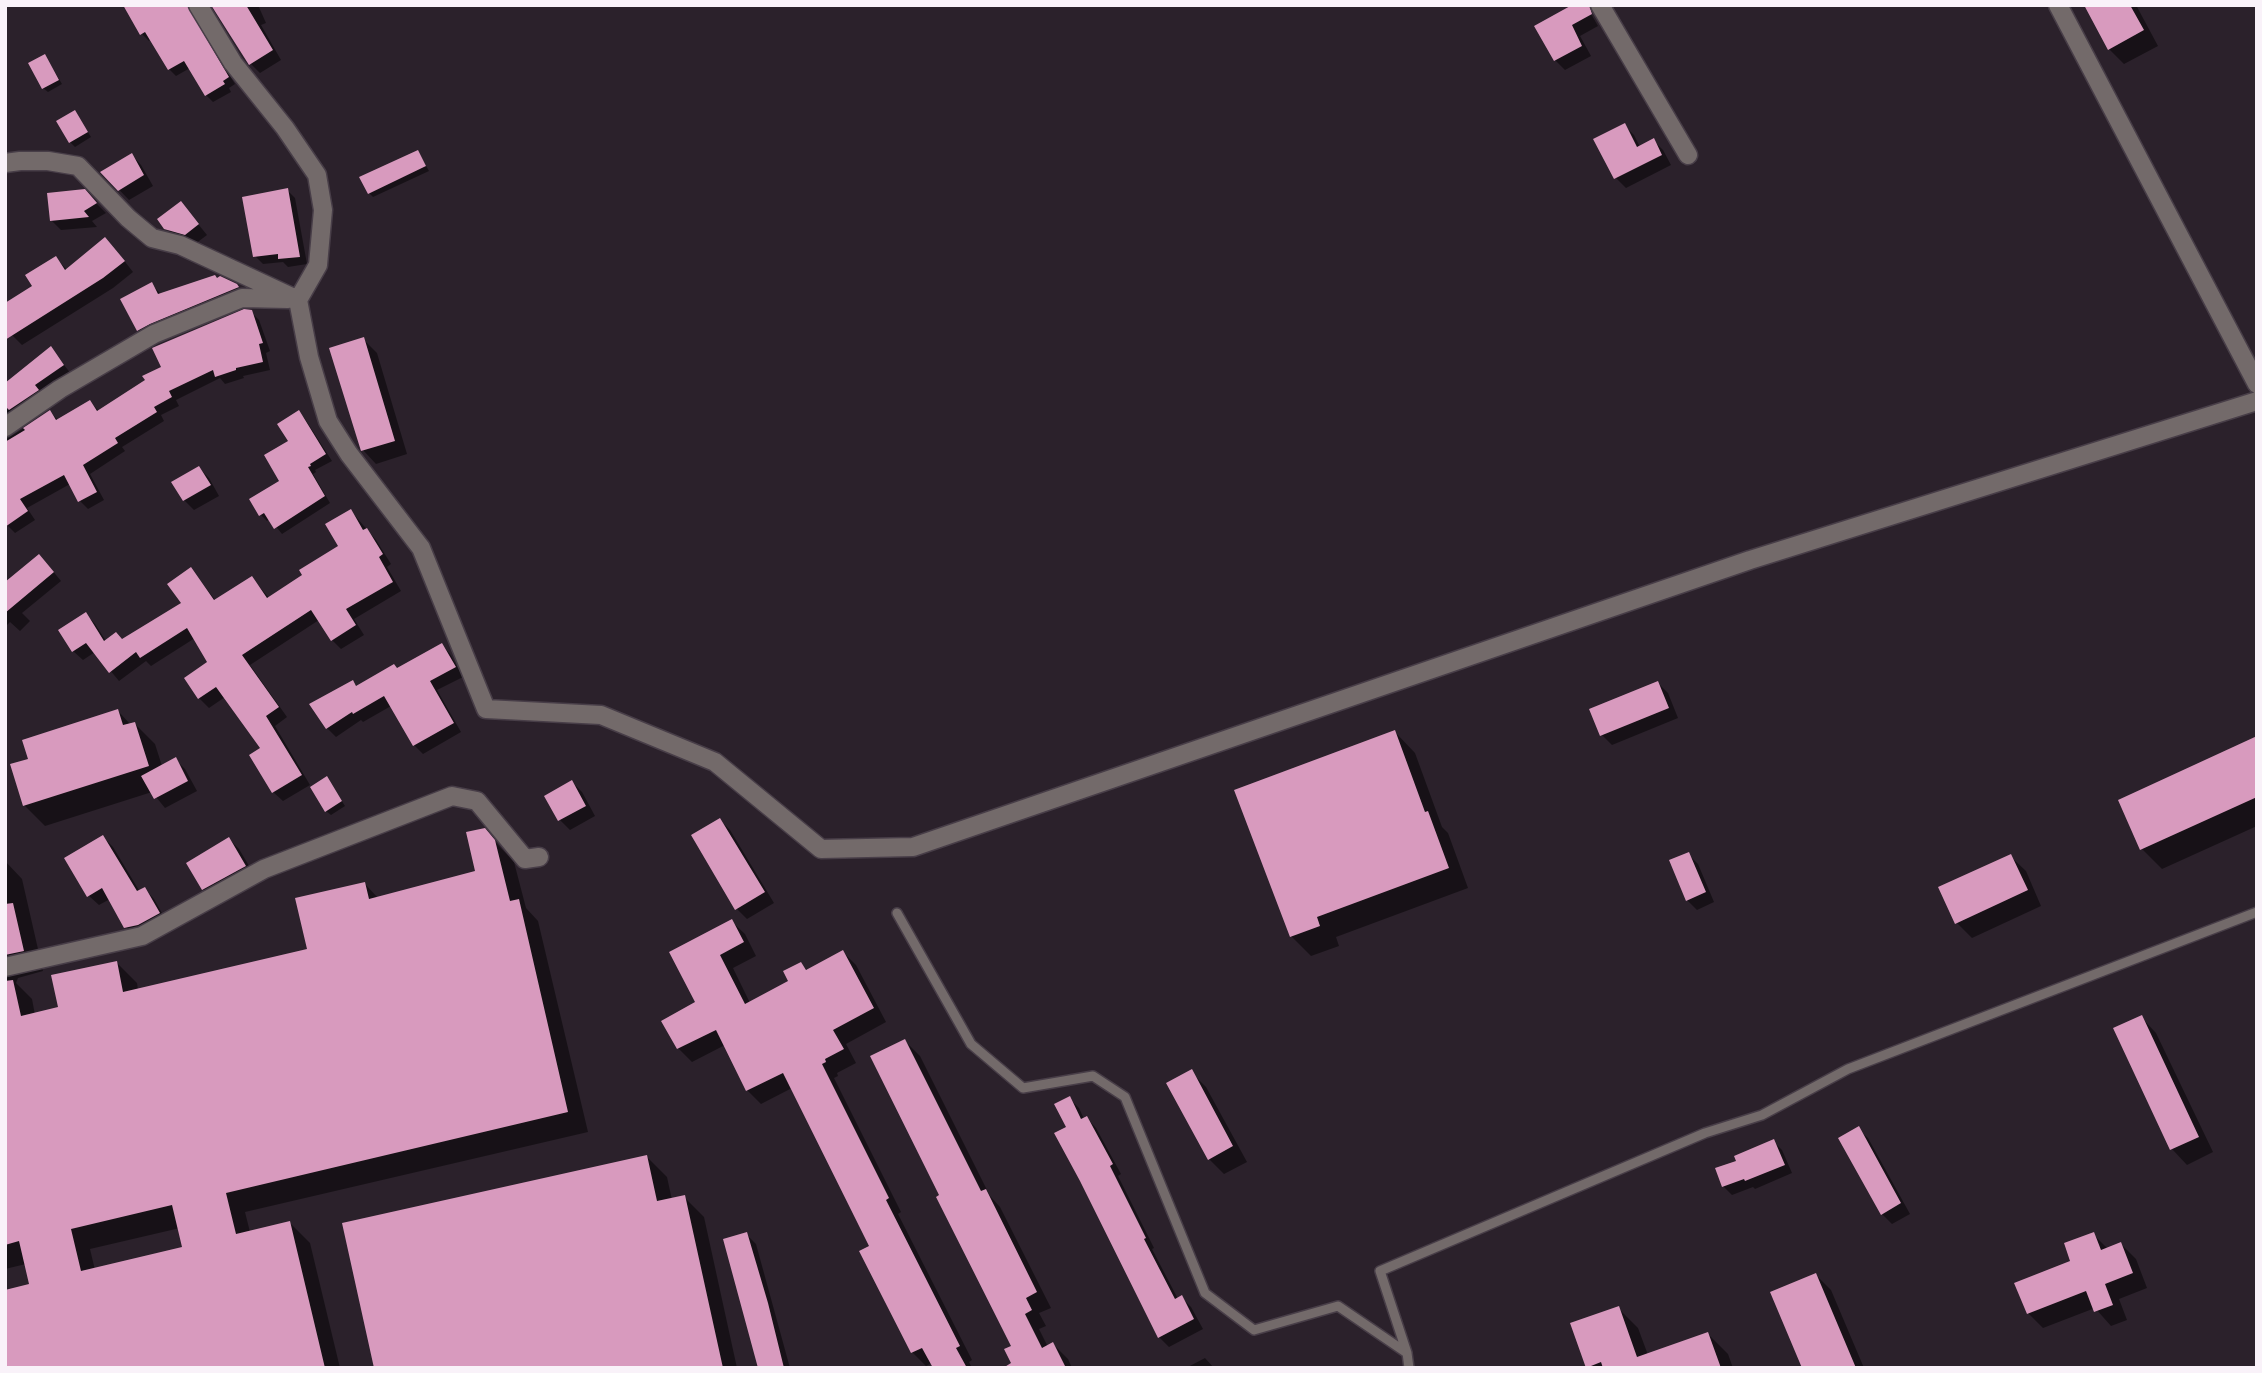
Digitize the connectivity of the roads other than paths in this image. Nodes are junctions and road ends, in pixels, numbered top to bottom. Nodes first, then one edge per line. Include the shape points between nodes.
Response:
1 (198, 5) edge
2 (1600, 5) edge
3 (2058, 5) edge
4 (1689, 155) dead end
5 (5, 163) edge
6 (298, 300) junction
7 (2257, 384) edge
8 (2257, 401) edge
9 (5, 427) edge
10 (539, 857) dead end
11 (2257, 912) edge
12 (897, 913) dead end
13 (5, 967) edge
14 (1407, 1353) junction
15 (1409, 1368) edge

1 - 6 street via 233,63 317,175 323,210 318,265
2 - 4 street
3 - 7 street
5 - 6 street via 48,161 78,166 152,238 180,245
6 - 8 street via 328,421 421,548 486,709 601,715 715,762 821,849 913,847 1750,559
6 - 9 street via 242,298 154,334 60,388
10 - 13 street via 525,859 477,802 452,796 264,869 142,936
11 - 14 lane via 1848,1069 1762,1115 1705,1133 1380,1271
12 - 14 lane via 971,1044 1023,1088 1093,1076 1125,1097 1205,1293 1254,1330 1338,1306
14 - 15 lane

